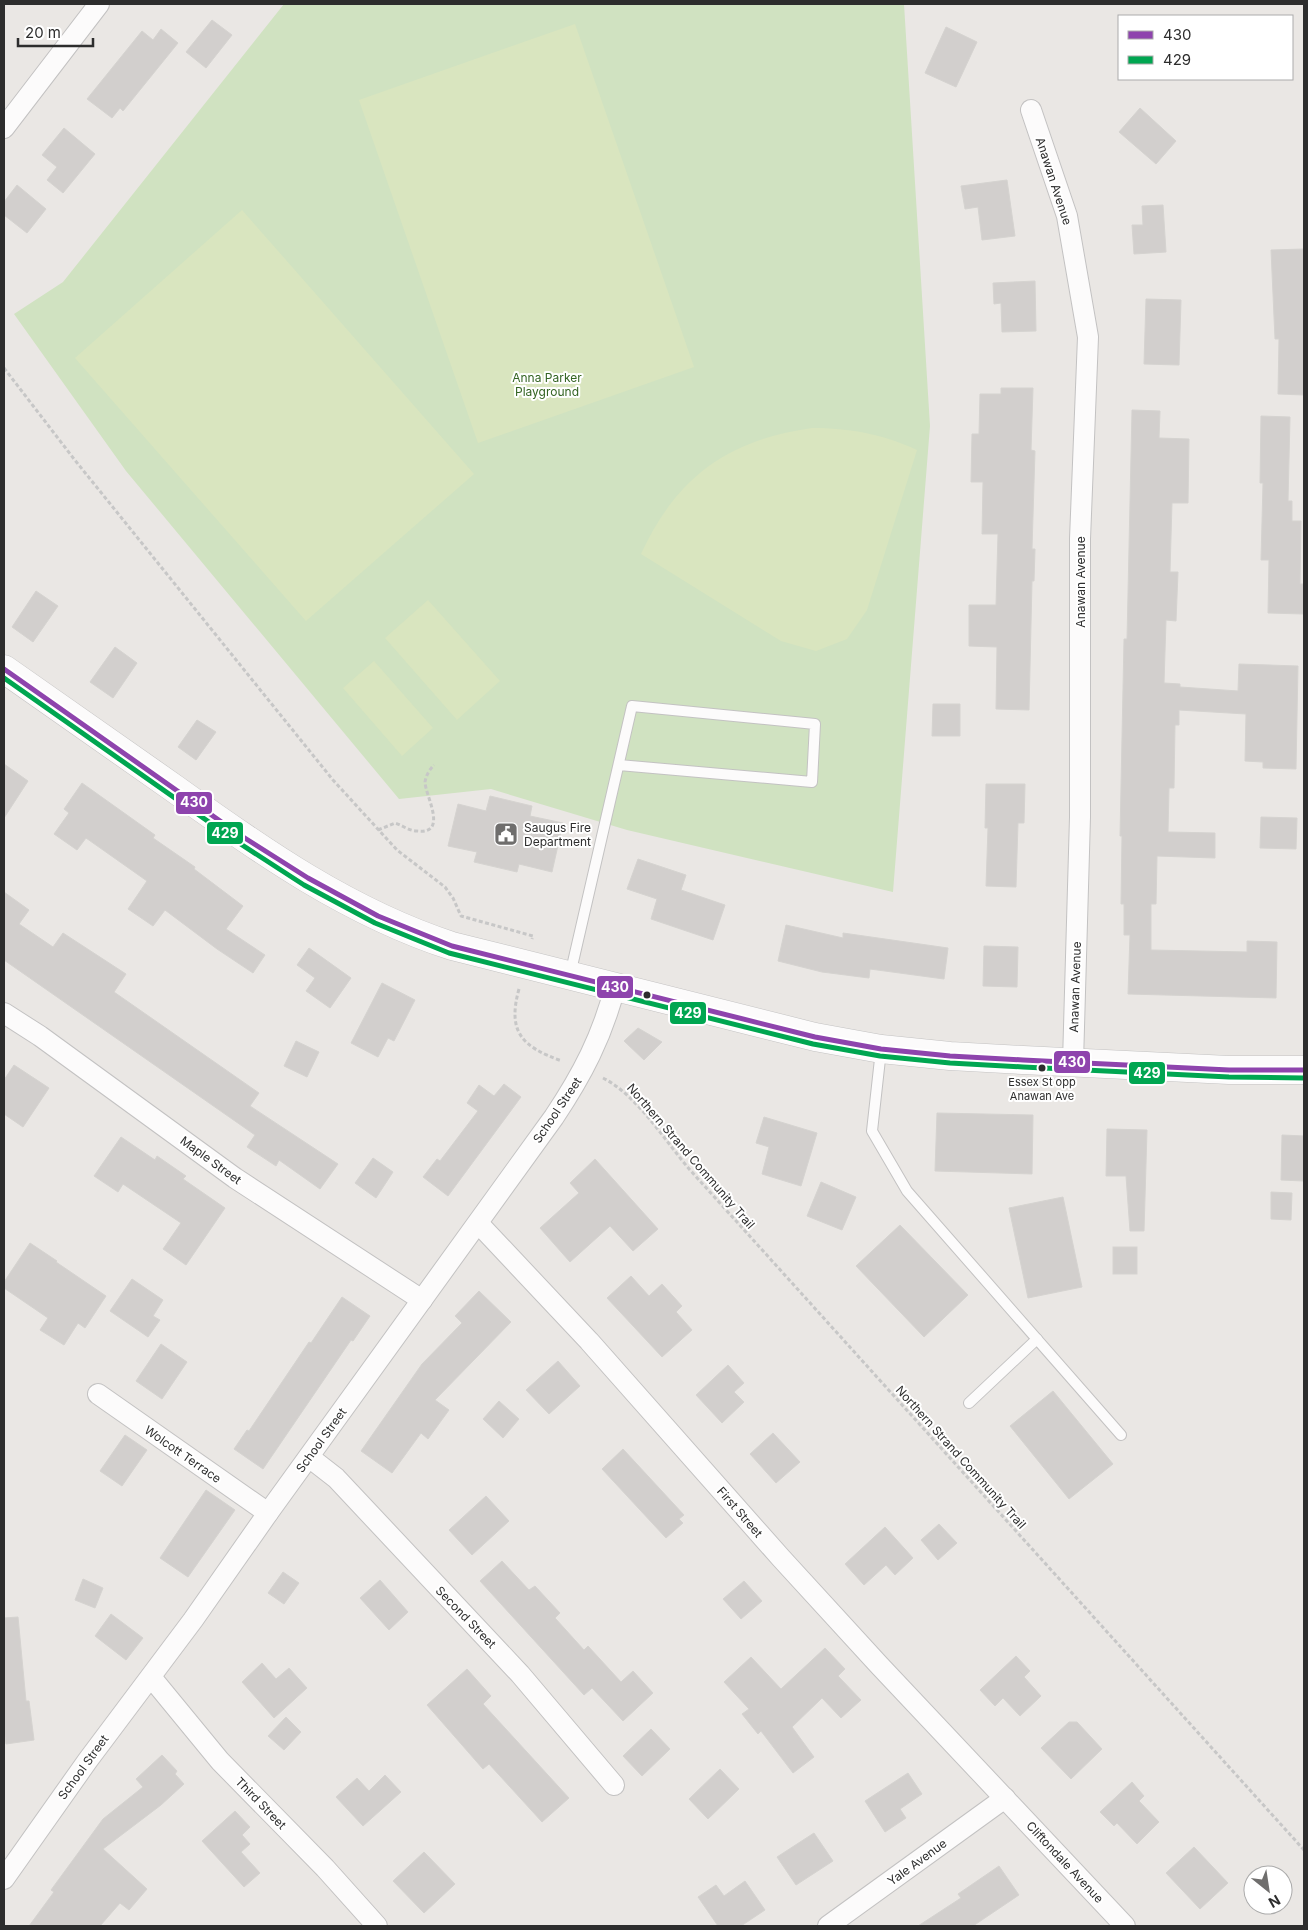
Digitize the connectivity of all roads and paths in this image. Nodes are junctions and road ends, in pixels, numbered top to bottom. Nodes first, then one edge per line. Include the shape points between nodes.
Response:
1 (99, 4) edge
2 (1031, 110) dead end
3 (4, 128) edge
4 (4, 368) edge
5 (4, 669) edge
6 (434, 765) dead end
7 (620, 765) junction
8 (378, 830) junction
9 (533, 936) dead end
10 (570, 976) junction
11 (615, 987) junction
12 (518, 992) dead end
13 (4, 1013) edge
14 (881, 1049) junction
15 (1073, 1062) junction
16 (566, 1063) dead end
17 (1304, 1070) edge
18 (604, 1078) dead end
19 (478, 1223) junction
20 (422, 1300) junction
21 (1037, 1339) junction
22 (98, 1394) dead end
23 (969, 1403) dead end
24 (1121, 1435) dead end
25 (309, 1457) junction
26 (268, 1513) junction
27 (151, 1676) junction
28 (614, 1785) dead end
29 (1005, 1798) junction
30 (1304, 1850) edge
31 (11, 1857) edge
32 (4, 1879) edge
33 (377, 1926) edge
34 (828, 1926) edge
35 (1125, 1926) edge

1 - 3 street
2 - 15 street, Anawan Avenue via 1067,216 1088,338 1080,539 1080,817
4 - 8 path via 290,728
5 - 10 main road via 274,857 356,906 452,946
6 - 8 path via 426,779 426,792 434,814 430,826 426,830 415,831 395,823
7 - 7 lane via 812,782 815,724 632,706
7 - 10 lane
8 - 9 path via 408,859 445,887 460,916
10 - 11 main road
11 - 14 main road via 815,1037
11 - 19 street, School Street via 584,1070
12 - 16 path via 514,1013 518,1032 533,1048
13 - 20 street, Maple Street via 234,1178
14 - 15 main road
14 - 21 lane via 872,1131 907,1192
15 - 17 main road via 1229,1070
18 - 30 path, Northern Strand Community Trail via 631,1098 690,1170
19 - 20 street, School Street
19 - 29 street, First Street via 638,1394 879,1665
20 - 25 street, School Street
21 - 23 lane
21 - 24 lane
22 - 26 street, Wolcott Terrace
25 - 26 street, School Street
25 - 28 street, Second Street via 336,1478 520,1674
26 - 27 street, School Street
27 - 31 street, School Street
27 - 33 street, Third Street via 220,1761
29 - 34 street, Yale Avenue
29 - 35 street, Cliftondale Avenue
31 - 32 street, School Street

